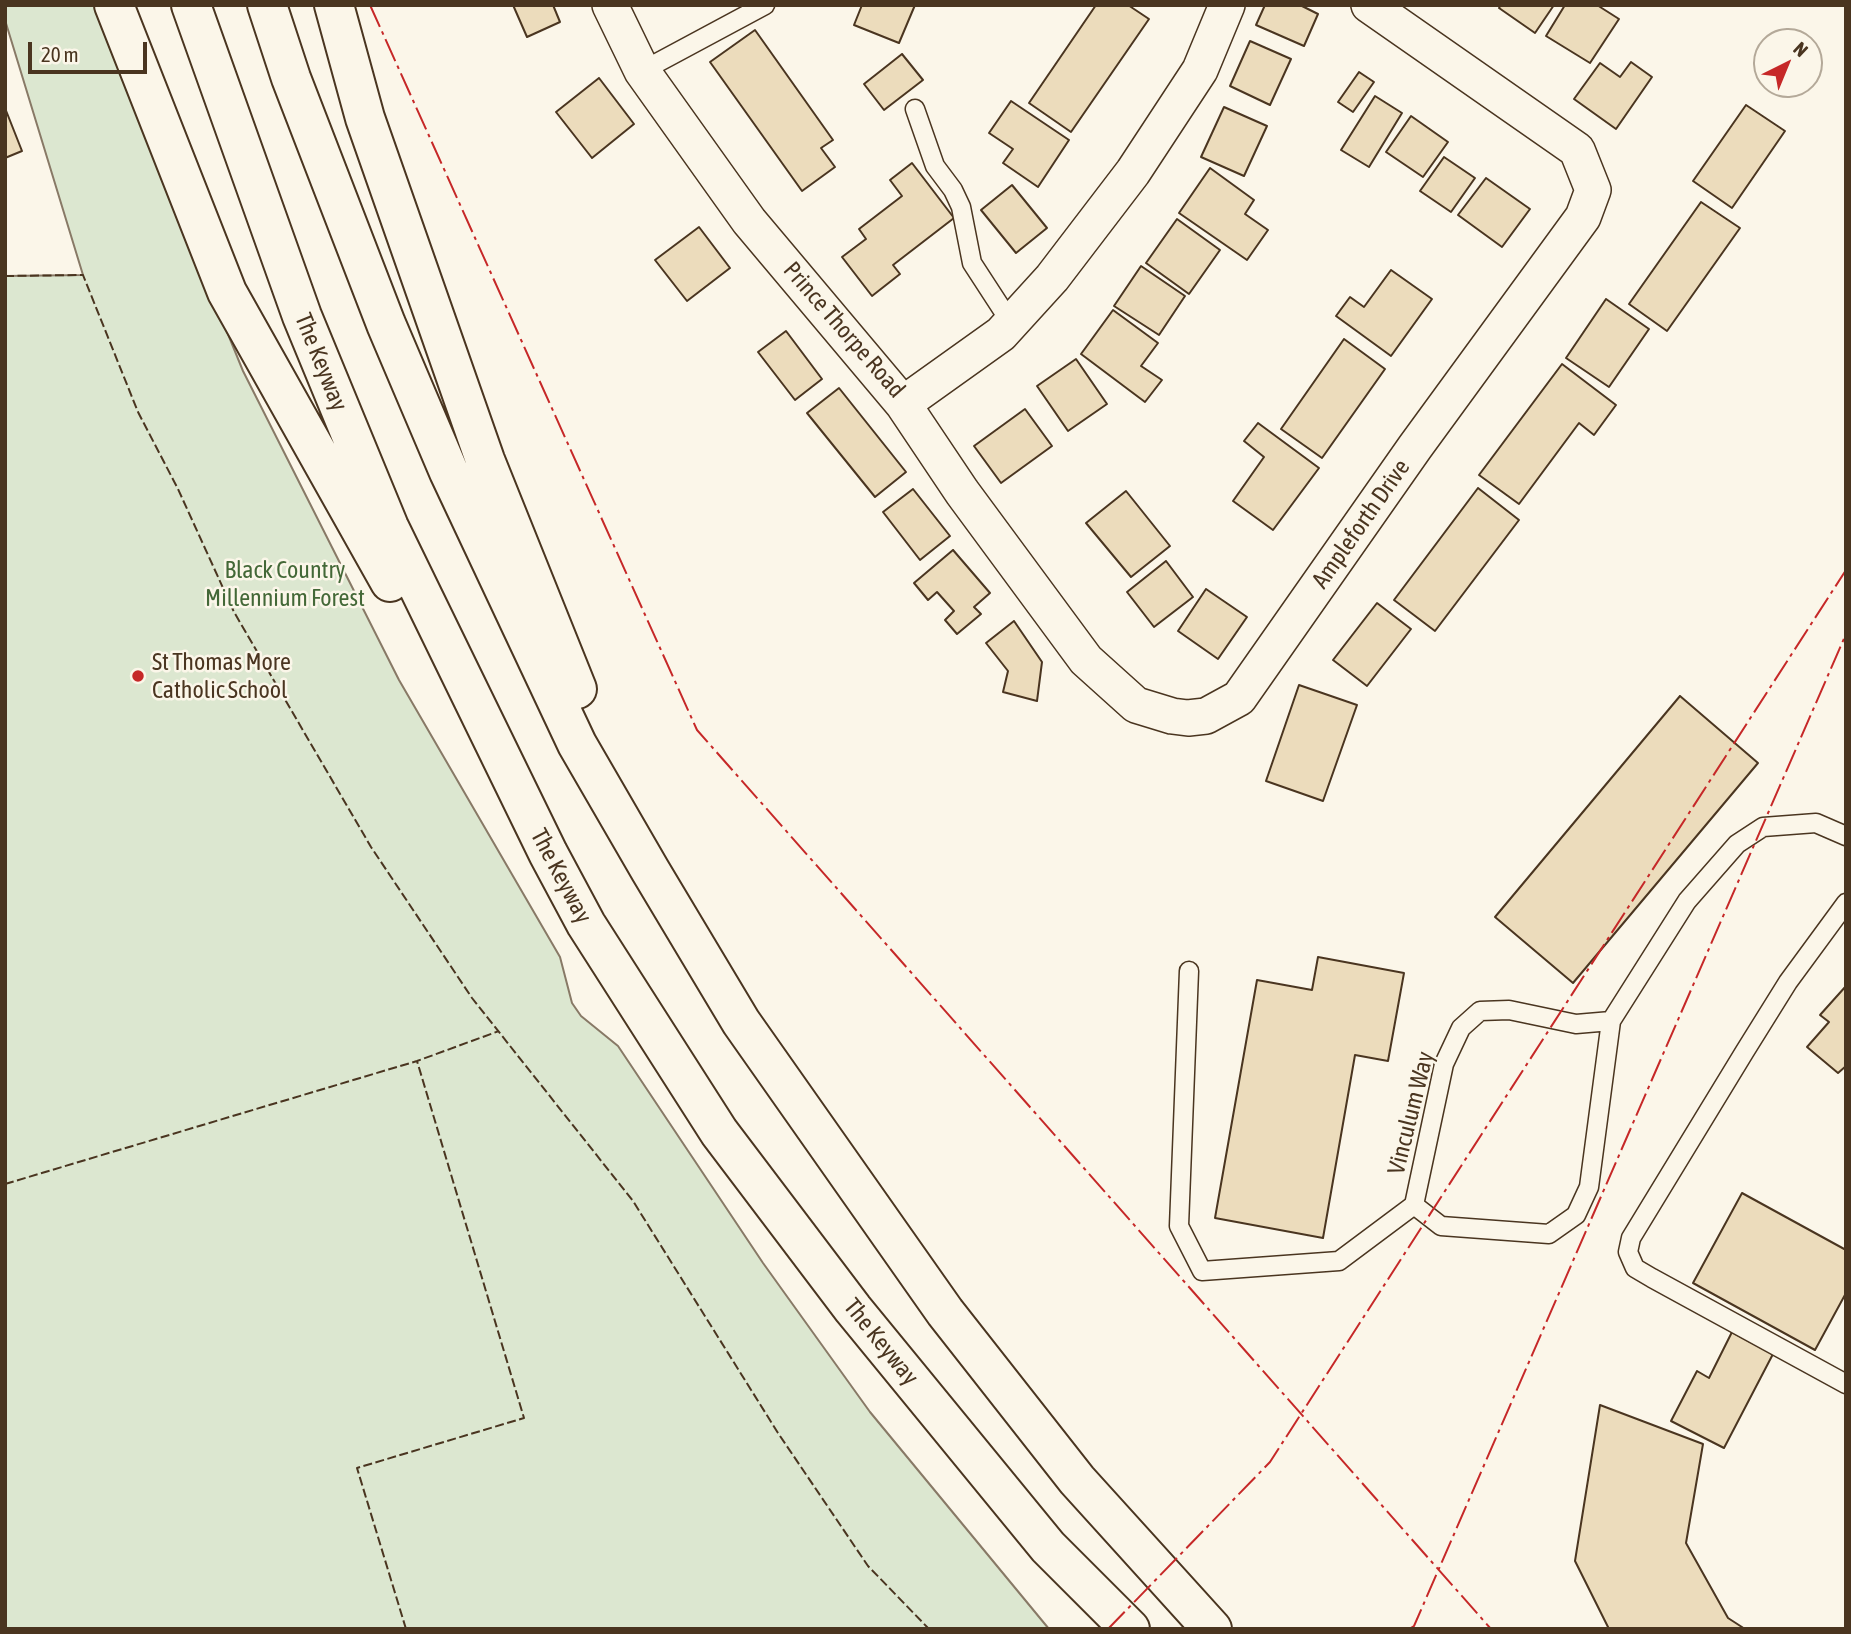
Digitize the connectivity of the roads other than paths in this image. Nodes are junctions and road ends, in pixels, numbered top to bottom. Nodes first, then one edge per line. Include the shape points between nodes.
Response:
1 (114, 5) edge
2 (191, 5) edge
3 (267, 5) edge
4 (334, 5) edge
5 (610, 5) edge
6 (765, 5) edge
7 (1227, 5) edge
8 (1369, 5) edge
9 (642, 71) junction
10 (915, 110) dead end
11 (1012, 323) junction
12 (903, 404) junction
13 (1846, 836) edge
14 (548, 853) junction
15 (650, 870) junction
16 (1846, 903) edge
17 (1189, 971) dead end
18 (1611, 1021) junction
19 (1414, 1205) junction
20 (1846, 1384) edge
21 (1048, 1548) junction
22 (1096, 1629) edge
23 (1130, 1629) edge
24 (1212, 1629) edge

1 - 14 highway via 228,292 319,459
2 - 14 highway, The Keyway via 302,316 379,503
3 - 15 highway via 371,285 449,472 577,744
4 - 15 highway via 365,118 485,460
5 - 9 street, Prince Thorpe Road
6 - 9 lane
7 - 11 street, Prince Thorpe Road via 1200,70 1133,172
8 - 12 street, Ampleforth Drive via 1577,150 1593,190 1583,217 1239,698 1206,716 1188,718 1136,705 1086,660
9 - 12 street, Prince Thorpe Road via 749,221
10 - 11 lane via 935,166 961,207 972,263
11 - 12 street, Prince Thorpe Road
13 - 18 lane, Vinculum Way via 1816,823 1799,824 1763,827 1737,844 1687,901
14 - 21 highway, The Keyway via 586,924 719,1132 853,1309
15 - 24 highway via 741,1022 945,1312 1077,1480
16 - 20 lane via 1788,982 1631,1238 1628,1252 1635,1268
17 - 19 lane via 1179,1226 1202,1271 1339,1261
18 - 19 lane, Vinculum Way via 1576,1024 1509,1010 1480,1011 1461,1028 1444,1064
18 - 19 lane, Vinculum Way via 1589,1186 1576,1215 1549,1234 1441,1226
21 - 22 highway
21 - 23 highway, The Keyway

